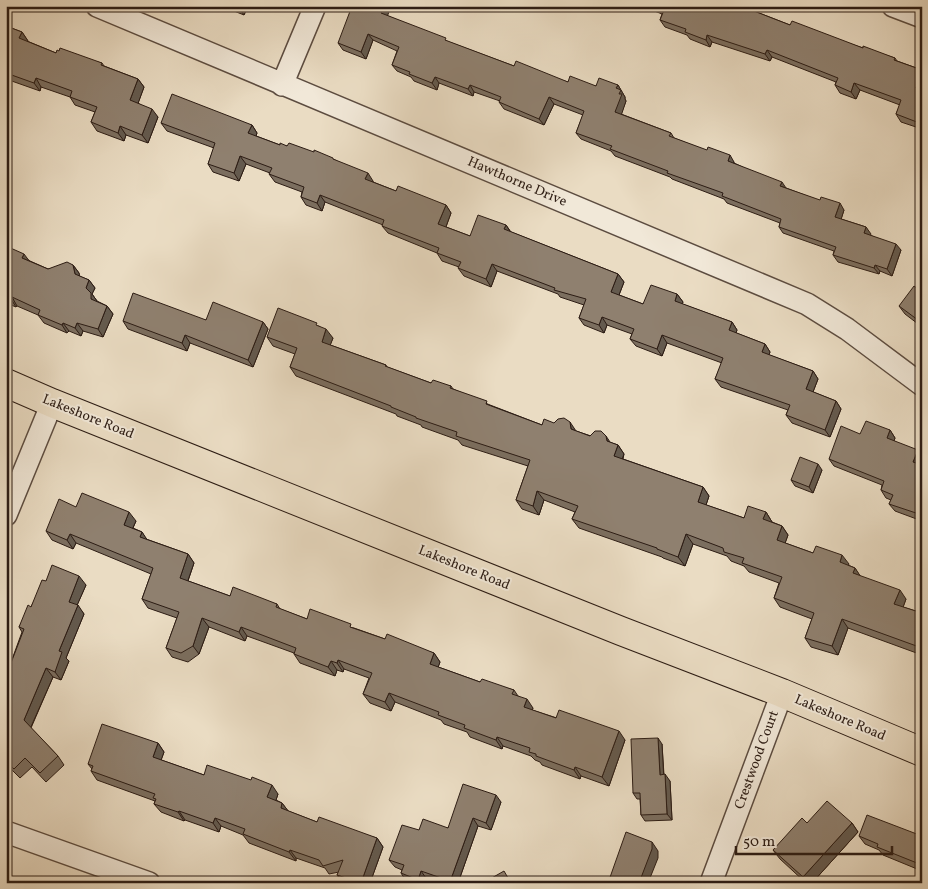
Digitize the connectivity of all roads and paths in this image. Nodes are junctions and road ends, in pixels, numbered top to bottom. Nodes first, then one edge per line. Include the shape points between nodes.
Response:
1 (97, 6) edge
2 (315, 6) edge
3 (893, 6) edge
4 (922, 17) edge
5 (282, 85) junction
6 (6, 383) edge
7 (922, 384) edge
8 (52, 403) junction
9 (6, 515) edge
10 (782, 693) junction
11 (922, 752) edge
12 (6, 832) edge
13 (149, 883) edge
14 (711, 883) edge

1 - 5 street, Hawthorne Drive
2 - 5 street
3 - 4 street
5 - 7 street, Hawthorne Drive via 807,304
6 - 8 main road, Lakeshore Road
8 - 9 street
8 - 10 main road, Lakeshore Road
10 - 11 main road, Lakeshore Road
10 - 14 street, Crestwood Court
12 - 13 street

